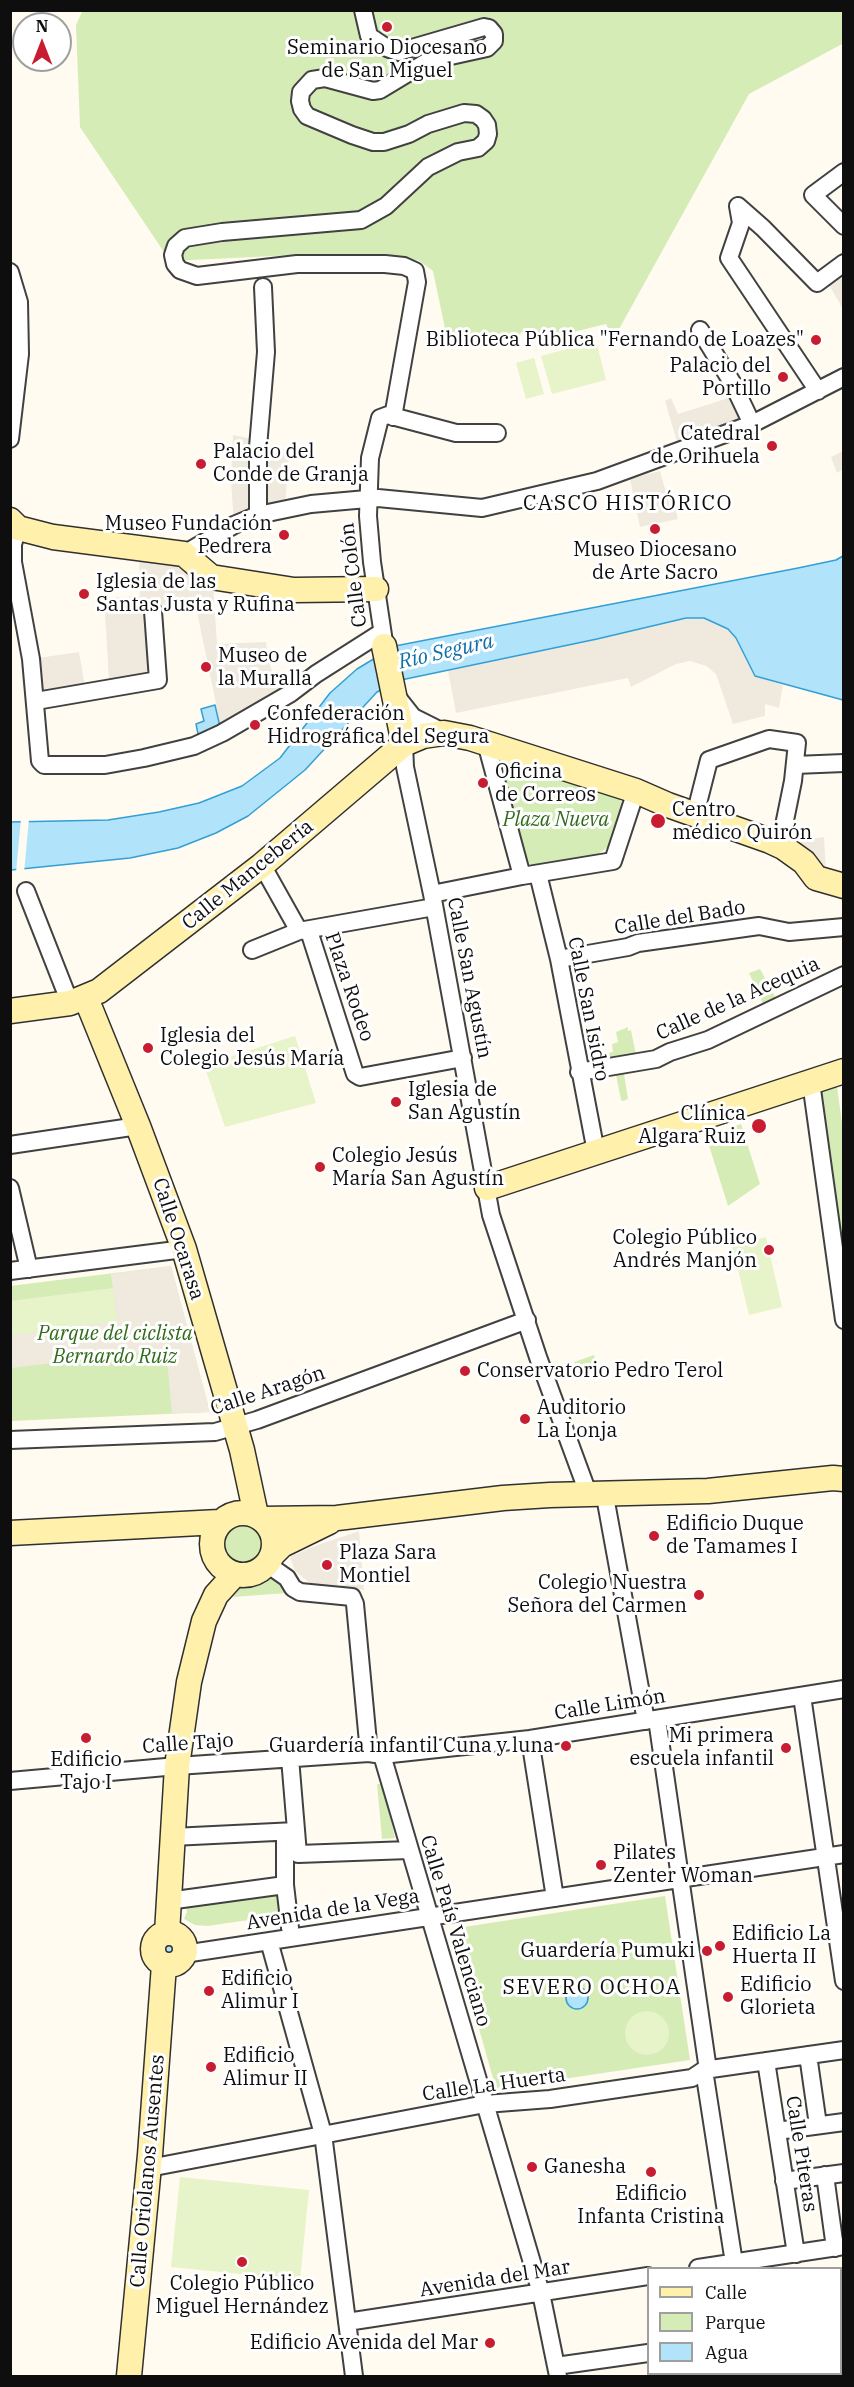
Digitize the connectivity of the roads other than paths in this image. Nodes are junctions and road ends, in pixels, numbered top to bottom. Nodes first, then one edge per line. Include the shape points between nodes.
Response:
1 (363, 10) edge
2 (843, 172) edge
3 (843, 226) edge
4 (843, 263) edge
5 (10, 272) edge
6 (263, 287) dead end
7 (700, 330) dead end
8 (843, 377) edge
9 (818, 391) junction
10 (396, 417) junction
11 (12, 423) edge
12 (752, 424) junction
13 (497, 433) dead end
14 (368, 499) junction
15 (258, 514) junction
16 (14, 524) edge
17 (195, 556) junction
18 (376, 589) junction
19 (14, 597) edge
20 (153, 611) dead end
21 (383, 639) junction
22 (392, 687) junction
23 (36, 701) junction
24 (444, 733) junction
25 (486, 743) junction
26 (404, 744) junction
27 (843, 763) edge
28 (795, 765) junction
29 (636, 791) junction
30 (696, 815) junction
31 (780, 845) junction
32 (262, 865) junction
33 (530, 875) junction
34 (843, 886) edge
35 (26, 891) dead end
36 (433, 901) junction
37 (843, 927) edge
38 (304, 931) junction
39 (252, 950) dead end
40 (559, 958) junction
41 (843, 975) edge
42 (78, 1000) junction
43 (10, 1011) edge
44 (462, 1058) junction
45 (579, 1072) junction
46 (843, 1073) edge
47 (811, 1082) junction
48 (138, 1126) junction
49 (10, 1145) edge
50 (596, 1152) junction
51 (10, 1188) edge
52 (487, 1188) junction
53 (184, 1250) junction
54 (29, 1269) junction
55 (10, 1271) edge
56 (527, 1320) junction
57 (843, 1320) edge
58 (234, 1425) junction
59 (10, 1440) edge
60 (840, 1477) edge
61 (597, 1498) junction
62 (244, 1517) junction
63 (337, 1518) junction
64 (175, 1526) junction
65 (10, 1533) edge
66 (270, 1559) junction
67 (222, 1563) junction
68 (843, 1689) edge
69 (802, 1696) junction
70 (651, 1720) junction
71 (530, 1739) junction
72 (376, 1754) junction
73 (290, 1758) junction
74 (177, 1766) junction
75 (10, 1781) edge
76 (291, 1832) junction
77 (172, 1837) junction
78 (409, 1850) junction
79 (843, 1854) edge
80 (825, 1856) junction
81 (680, 1879) junction
82 (285, 1885) junction
83 (555, 1898) junction
84 (168, 1901) junction
85 (430, 1917) junction
86 (290, 1928) dead end
87 (269, 1941) junction
88 (175, 1960) junction
89 (843, 1981) edge
90 (843, 2050) edge
91 (808, 2055) junction
92 (766, 2061) junction
93 (706, 2070) junction
94 (485, 2104) junction
95 (843, 2122) edge
96 (818, 2126) junction
97 (777, 2132) junction
98 (323, 2134) junction
99 (149, 2168) junction
100 (843, 2173) edge
101 (825, 2175) junction
102 (784, 2181) junction
103 (839, 2247) edge
104 (796, 2254) junction
105 (735, 2263) junction
106 (705, 2267) edge
107 (647, 2276) edge
108 (541, 2293) junction
109 (347, 2322) junction
110 (647, 2353) edge
111 (557, 2371) edge
112 (129, 2376) edge
113 (354, 2376) edge

1 - 10 street via 369,36 398,52 484,27 494,34 495,41 487,48 428,61 381,90 325,78 312,80 301,92 300,101 307,116 362,139 384,142 428,123 464,113 476,114 487,125 486,141 478,148 458,152 428,167 386,206 361,220 185,238 173,255 180,270 197,276 297,264 385,264 415,271 417,282
2 - 3 street via 813,195
4 - 9 street via 812,279 738,206 741,223 729,258
5 - 11 street via 19,302 20,354
6 - 15 street via 265,369 258,447
7 - 12 street
8 - 9 street
9 - 12 street
10 - 13 street via 456,433
10 - 14 street, Calle Colón via 380,417 370,458
12 - 14 street via 597,481 482,508
14 - 15 street
14 - 18 street, Calle Colón
15 - 17 street via 234,525
16 - 17 street via 53,537
16 - 19 street
17 - 18 street via 211,577 294,590
18 - 21 street, Calle Colón
19 - 23 street via 31,659
20 - 23 street via 158,680
21 - 22 street
21 - 23 street via 316,674 222,733 194,746 136,760 105,765 42,764
22 - 24 street via 413,717
22 - 26 street
24 - 25 street
24 - 26 street
25 - 29 street
25 - 33 street
26 - 32 street, Calle Mancebería
26 - 36 street, Calle San Agustín via 405,767
27 - 28 street
28 - 30 street via 797,743 769,739 709,760
28 - 31 street
29 - 30 street
29 - 33 street via 613,861
30 - 31 street
31 - 34 street via 804,862 816,878
32 - 38 street
32 - 42 street, Calle Mancebería via 108,984
33 - 36 street
33 - 40 street, Calle San Isidro
35 - 42 street
36 - 38 street
36 - 44 street, Calle San Agustín
37 - 40 street, Calle del Bado via 789,932 759,926
38 - 39 street, Plaza Rodeo
38 - 44 street, Plaza Rodeo via 355,1074 360,1077
40 - 45 street, Calle San Isidro
41 - 45 street, Calle de la Acequia via 708,1040 656,1059
42 - 43 street
42 - 48 street, Calle Ocarasa
44 - 52 street, Calle San Agustín
45 - 50 street, Calle San Isidro
46 - 47 street
47 - 50 street
47 - 57 street
48 - 49 street
48 - 53 street, Calle Ocarasa
50 - 52 street
51 - 54 street
52 - 56 street, Calle San Agustín via 491,1215
53 - 54 street
53 - 58 street, Calle Ocarasa
54 - 55 street
56 - 58 street, Calle Aragón via 257,1420
56 - 61 street, Calle San Agustín via 538,1357
58 - 59 street, Calle Aragón via 215,1432
58 - 62 street, Calle Ocarasa via 249,1487
60 - 61 street
61 - 63 street via 502,1508 461,1505
61 - 70 street, Calle San Agustín
62 - 63 street
62 - 64 street
62 - 66 street via 273,1535
62 - 67 street via 214,1530
63 - 66 street via 282,1545
64 - 65 street
64 - 67 street
66 - 67 street via 253,1574
66 - 72 street, Calle País Valenciano via 300,1592 352,1597
67 - 74 street via 216,1595 197,1642
68 - 69 street, Calle Limón
69 - 70 street, Calle Limón
69 - 80 street
70 - 71 street, Calle Limón
70 - 81 street, Calle San Agustín
71 - 72 street, Calle Limón
71 - 83 street
72 - 73 street, Calle Tajo
72 - 78 street, Calle País Valenciano
73 - 74 street, Calle Tajo
73 - 76 street
74 - 75 street, Calle Tajo
74 - 77 street
76 - 77 street
76 - 78 street via 298,1854
76 - 82 street
77 - 84 street
78 - 85 street, Calle País Valenciano
79 - 80 street, Avenida de la Vega
80 - 81 street, Avenida de la Vega
80 - 89 street
81 - 83 street, Avenida de la Vega
81 - 93 street, Calle San Agustín
82 - 84 street
82 - 86 street
83 - 85 street, Avenida de la Vega
84 - 88 street via 167,1933 153,1945 155,1957
85 - 87 street, Avenida de la Vega
85 - 94 street, Calle País Valenciano
87 - 88 street, Avenida de la Vega
87 - 98 street
88 - 99 street, Calle Oriolanos Ausentes
90 - 91 street, Calle La Huerta
91 - 92 street, Calle La Huerta
91 - 96 street
92 - 93 street, Calle La Huerta
92 - 97 street, Calle Piteras
93 - 94 street, Calle La Huerta via 692,2078 550,2099
93 - 105 street, Calle San Agustín
94 - 98 street, Calle La Huerta
94 - 108 street, Calle País Valenciano
95 - 96 street
96 - 97 street
97 - 102 street, Calle Piteras
98 - 99 street, Calle La Huerta
98 - 109 street
99 - 112 street, Calle Oriolanos Ausentes
100 - 101 street
101 - 102 street
101 - 103 street
102 - 104 street, Calle Piteras
103 - 104 street
104 - 105 street
105 - 106 street
107 - 108 street, Avenida del Mar
108 - 109 street, Avenida del Mar
108 - 111 street, Calle País Valenciano
109 - 113 street
110 - 111 street

